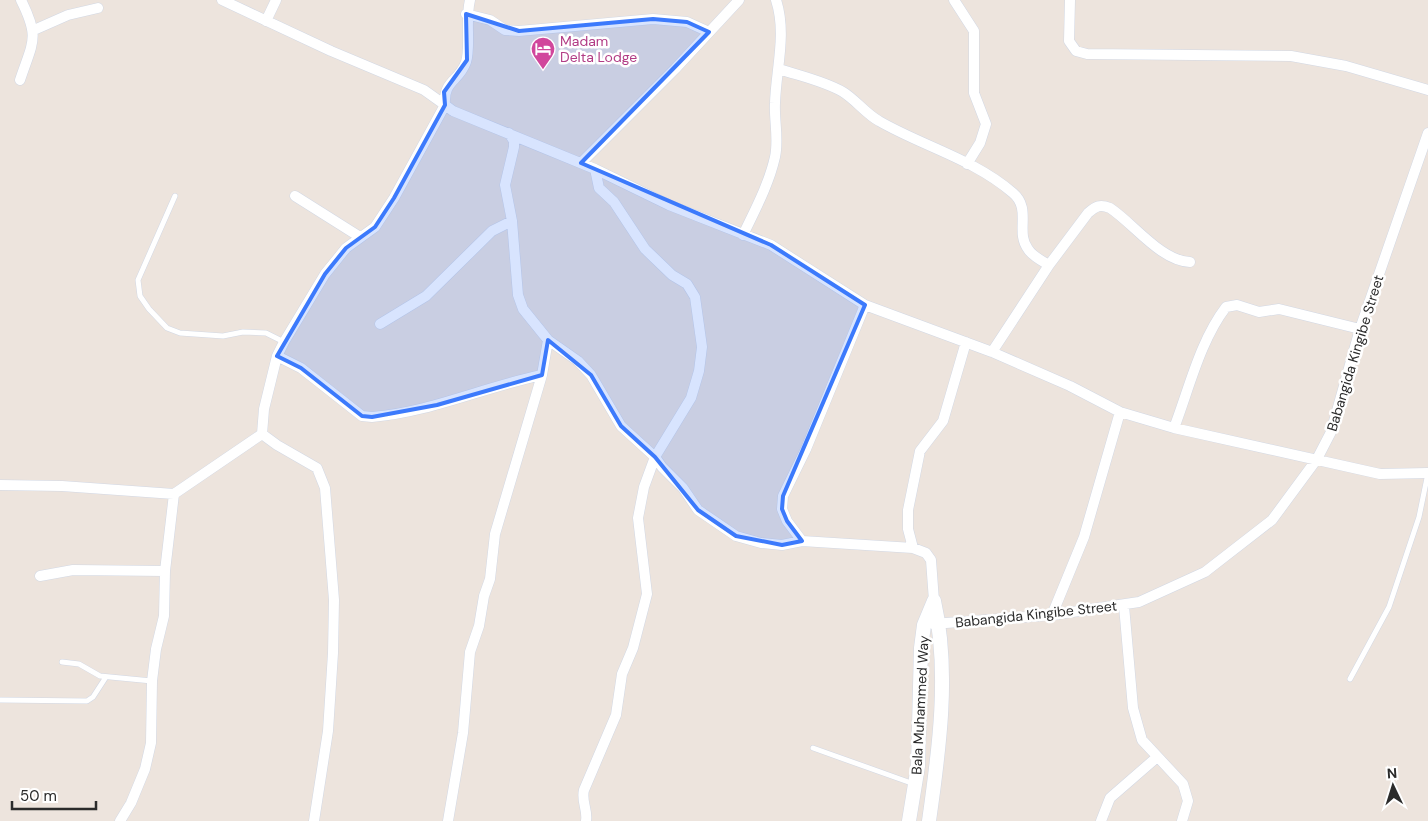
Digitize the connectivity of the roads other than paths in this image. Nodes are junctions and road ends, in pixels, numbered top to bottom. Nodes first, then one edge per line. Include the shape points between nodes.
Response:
1 (21, 0) edge
2 (222, 0) edge
3 (276, 0) edge
4 (470, 0) edge
5 (739, 0) edge
6 (776, 0) edge
7 (954, 0) edge
8 (1070, 0) edge
9 (98, 8) dead end
10 (466, 14) junction
11 (266, 21) junction
12 (34, 30) junction
13 (709, 32) junction
14 (779, 69) junction
15 (20, 80) dead end
16 (1428, 90) edge
17 (445, 104) junction
18 (1428, 133) edge
19 (509, 134) junction
20 (580, 163) junction
21 (967, 164) junction
22 (595, 170) junction
23 (175, 196) dead end
24 (296, 196) dead end
25 (512, 221) junction
26 (743, 235) junction
27 (360, 236) junction
28 (1190, 262) dead end
29 (1049, 266) junction
30 (865, 305) junction
31 (380, 324) dead end
32 (1360, 329) junction
33 (548, 340) junction
34 (284, 342) junction
35 (966, 342) junction
36 (992, 352) junction
37 (278, 356) junction
38 (542, 375) junction
39 (1120, 412) junction
40 (1174, 428) junction
41 (262, 434) junction
42 (655, 457) junction
43 (1317, 459) junction
44 (1428, 473) edge
45 (0, 485) edge
46 (174, 494) junction
47 (802, 541) junction
48 (913, 548) junction
49 (165, 571) junction
50 (40, 576) dead end
51 (934, 601) junction
52 (1124, 606) junction
53 (1052, 615) junction
54 (939, 624) junction
55 (924, 625) junction
56 (62, 662) dead end
57 (106, 677) junction
58 (1350, 679) dead end
59 (152, 681) junction
60 (0, 700) edge
61 (813, 748) dead end
62 (1156, 758) junction
63 (915, 784) junction
64 (120, 821) edge
65 (314, 821) edge
66 (448, 821) edge
67 (586, 821) edge
68 (909, 821) edge
69 (929, 821) edge
70 (1101, 821) edge
71 (1182, 821) edge

1 - 12 street
2 - 11 street
3 - 11 street
4 - 10 street
5 - 13 street
6 - 14 street via 780,13
7 - 21 street via 974,31 974,93 986,124 980,143
8 - 16 street via 1069,41 1076,51 1087,54 1291,56 1346,66
9 - 12 street via 68,15
10 - 13 street via 490,20 505,30 653,19 687,22
10 - 17 street via 467,60 444,92
11 - 17 street via 424,90
12 - 15 street
13 - 20 street
14 - 21 street via 842,92 877,121
14 - 26 street via 775,102 775,158
17 - 19 street via 453,111
17 - 27 street via 394,198 375,227
18 - 32 street, Babangida Kingibe Street
19 - 20 street
19 - 25 street via 514,147 505,185
20 - 22 street
21 - 29 street via 1021,200 1024,242 1028,250
22 - 26 street
22 - 42 street via 599,188 614,202 645,249 672,275 687,284 695,297 702,347 699,371 691,398
23 - 34 lane via 138,280 140,296 149,309 168,328 180,333 223,336 243,332 266,334
24 - 27 street
25 - 31 street via 492,231 426,296
25 - 33 street via 518,295 523,309
26 - 30 street via 772,245
27 - 34 street via 325,274
28 - 29 street via 1173,258 1114,211 1100,205 1088,213
29 - 36 street
30 - 35 street
30 - 47 street via 806,449 783,496 782,509 787,522
32 - 40 street via 1279,309 1259,312 1237,305 1226,307 1205,346
32 - 43 street, Babangida Kingibe Street via 1331,432
33 - 38 street
33 - 42 street via 578,361 591,375 621,426
34 - 37 street
35 - 36 street
35 - 48 street via 943,420 920,451 908,510
36 - 39 street
37 - 38 street via 301,368 362,416 372,417 438,406 482,390
37 - 41 street via 264,409
38 - 66 street via 495,534 490,579 470,652 463,733
39 - 40 street
39 - 53 street via 1084,537
40 - 43 street
41 - 46 street
41 - 65 street via 317,468 325,488 334,600 333,652 328,731
42 - 47 street via 698,510 736,536 782,544
42 - 67 street via 644,487 638,518 647,594 633,648 622,674 616,715 582,796
43 - 44 street via 1380,474
43 - 52 street, Babangida Kingibe Street via 1272,520 1205,572
44 - 58 lane via 1419,517 1392,598
45 - 46 street
46 - 49 street
47 - 48 street
48 - 51 street via 926,553 931,560
49 - 50 street via 72,570
49 - 59 street via 164,616
51 - 54 street, Bala Muhammed Way
51 - 55 street, Bala Muhammed Way
52 - 53 street, Babangida Kingibe Street
52 - 62 street via 1133,708 1142,740
53 - 54 street, Babangida Kingibe Street
54 - 55 street, Babangida Kingibe Street
54 - 69 street, Bala Muhammed Way via 940,729
55 - 63 street, Bala Muhammed Way
56 - 57 lane via 78,664
57 - 59 lane
57 - 60 lane via 87,701
59 - 64 street via 151,743 146,769
61 - 63 lane
62 - 70 street via 1110,798
62 - 71 street via 1183,784 1188,801
63 - 68 street, Bala Muhammed Way

